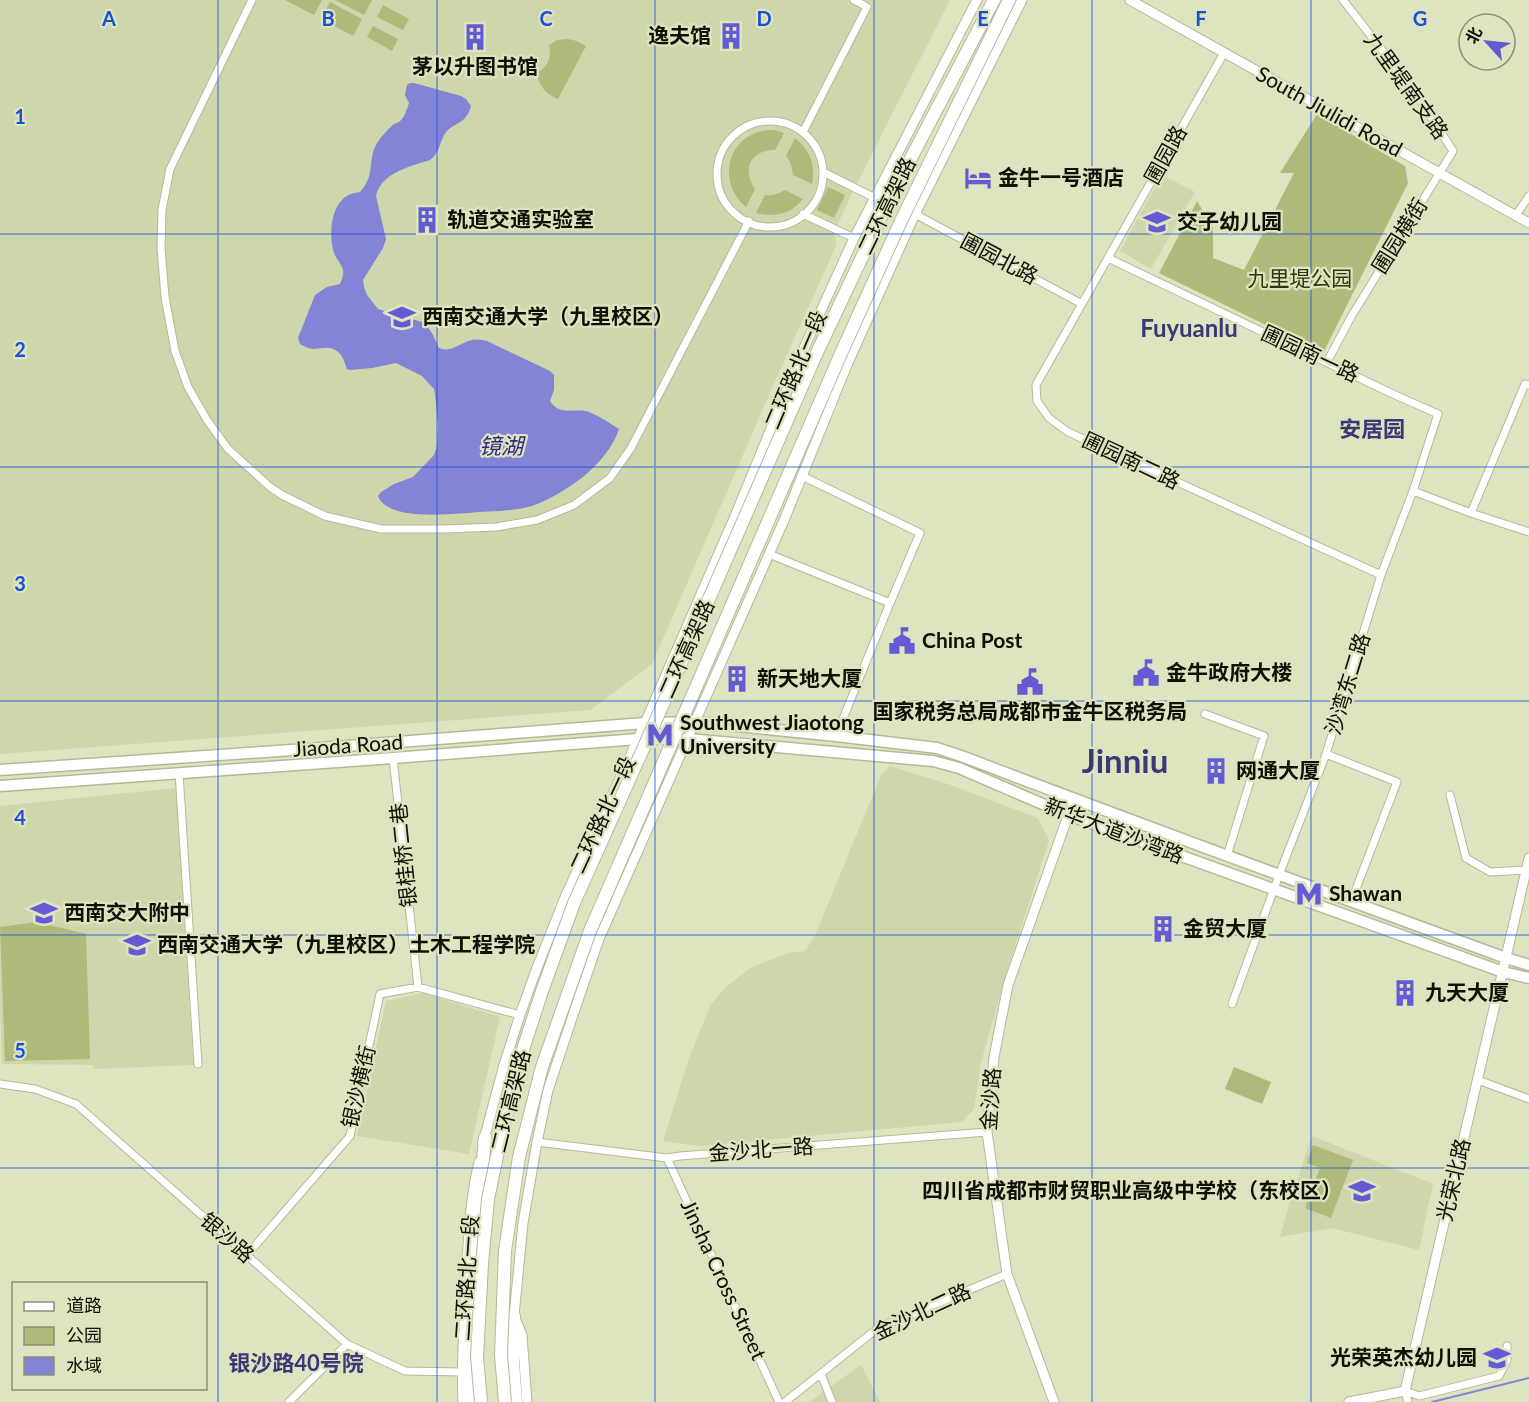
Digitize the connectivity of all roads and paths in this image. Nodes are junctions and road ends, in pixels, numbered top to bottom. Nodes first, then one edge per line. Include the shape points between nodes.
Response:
1 (252, 0) edge
2 (854, 0) edge
3 (977, 0) edge
4 (993, 0) edge
5 (1010, 0) edge
6 (1022, 0) edge
7 (1130, 0) edge
8 (1343, 0) edge
9 (1224, 52) junction
10 (803, 132) junction
11 (823, 172) junction
12 (1439, 174) junction
13 (1529, 196) edge
14 (875, 198) junction
15 (803, 214) junction
16 (915, 214) junction
17 (1516, 215) junction
18 (749, 221) junction
19 (1529, 223) edge
20 (854, 238) junction
21 (1108, 258) junction
22 (1082, 304) junction
23 (1327, 362) junction
24 (1529, 385) edge
25 (802, 476) junction
26 (1413, 491) junction
27 (1471, 513) junction
28 (1529, 532) edge
29 (769, 554) junction
30 (1382, 575) junction
31 (890, 603) junction
32 (1205, 714) dead end
33 (696, 722) junction
34 (645, 723) junction
35 (836, 736) junction
36 (638, 739) junction
37 (688, 739) junction
38 (1326, 754) junction
39 (393, 758) junction
40 (0, 770) edge
41 (179, 773) junction
42 (0, 786) edge
43 (1450, 795) dead end
44 (1074, 799) junction
45 (1068, 815) junction
46 (1227, 856) junction
47 (1529, 858) edge
48 (1526, 870) junction
49 (1279, 875) junction
50 (1274, 890) junction
51 (1351, 902) junction
52 (1506, 958) junction
53 (1529, 965) edge
54 (1503, 972) junction
55 (1529, 978) edge
56 (418, 987) junction
57 (1232, 1004) dead end
58 (520, 1015) junction
59 (198, 1064) dead end
60 (1478, 1080) junction
61 (0, 1084) edge
62 (1529, 1099) edge
63 (987, 1132) junction
64 (485, 1137) junction
65 (537, 1142) junction
66 (667, 1158) junction
67 (247, 1255) junction
68 (1006, 1274) junction
69 (514, 1316) junction
70 (347, 1344) junction
71 (1507, 1346) dead end
72 (462, 1372) junction
73 (821, 1374) junction
74 (1405, 1391) junction
75 (289, 1402) edge
76 (463, 1402) edge
77 (470, 1402) edge
78 (481, 1402) edge
79 (505, 1402) edge
80 (516, 1402) edge
81 (526, 1402) edge
82 (779, 1402) edge
83 (785, 1402) edge
84 (832, 1402) edge
85 (1054, 1402) edge
86 (1349, 1402) edge
87 (1408, 1402) edge

1 - 18 street via 170,169 162,210 165,297 181,369 214,430 228,449 270,487 325,516 381,529 496,527 537,520 574,505 610,478 631,448
2 - 10 street via 867,7
3 - 14 main road, 二环路北一段
4 - 78 highway, 二环高架路, bridge via 888,202 814,359 570,914 520,1059 488,1199 477,1357
5 - 79 highway, 二环高架路, bridge via 886,253 590,932 542,1067 519,1157 505,1251 501,1355
6 - 16 main road
7 - 9 main road, South Jiulidi Road
8 - 12 street, 九里堤南支路 via 1414,91 1453,151
9 - 12 main road, South Jiulidi Road
9 - 21 street, 圃园路
10 - 11 street via 816,146
10 - 18 street via 775,121 758,122 730,139 717,171 719,189 728,205
11 - 14 street
11 - 15 street via 818,195
12 - 17 main road, South Jiulidi Road
12 - 23 street, 圃园横街
13 - 17 street
14 - 20 main road, 二环路北一段
15 - 18 street via 776,226
15 - 20 street
16 - 22 street, 圃园北路
16 - 25 main road
17 - 19 main road, South Jiulidi Road
20 - 34 main road, 二环路北一段
21 - 22 street, 圃园南二路
21 - 23 street, 圃园南一路
22 - 30 street, 圃园南二路 via 1036,385 1037,401 1049,418 1068,432
23 - 26 street, 圃园南一路 via 1438,414
24 - 27 street via 1526,384
25 - 29 main road
25 - 31 street via 920,533
26 - 27 street
26 - 30 street, 沙湾东二路
27 - 28 street
29 - 31 street
29 - 33 main road
30 - 38 street, 沙湾东二路
31 - 35 street
32 - 46 street via 1264,735
33 - 34 main road, Jiaoda Road
33 - 35 main road, 新华大道沙湾路
33 - 37 main road
34 - 36 main road, 二环路北一段
34 - 40 main road, Jiaoda Road
35 - 44 main road, 新华大道沙湾路 via 936,748
36 - 37 main road, Jiaoda Road
36 - 39 main road, Jiaoda Road
36 - 58 main road, 二环路北一段 via 566,895
37 - 45 main road, 新华大道沙湾路 via 933,761 959,768
37 - 65 main road via 599,939 548,1090
38 - 49 street, 沙湾东二路
38 - 51 street via 1397,782
39 - 41 main road, Jiaoda Road
39 - 56 street, 银桂桥二巷
41 - 42 main road, Jiaoda Road
41 - 59 street
43 - 48 street via 1466,858 1490,872
44 - 45 main road, 金沙路
44 - 46 main road, 新华大道沙湾路
45 - 50 main road, 新华大道沙湾路
45 - 63 main road, 金沙路 via 1008,985 994,1057
46 - 49 main road, 新华大道沙湾路
47 - 48 main road, 光荣北路
48 - 52 main road, 光荣北路
49 - 50 street, 沙湾东二路
49 - 51 main road, 新华大道沙湾路
50 - 54 main road, 新华大道沙湾路
50 - 57 street, 沙湾东二路
51 - 52 main road, 新华大道沙湾路
52 - 53 main road, 新华大道沙湾路
52 - 54 main road, 光荣北路
54 - 55 main road, 新华大道沙湾路
54 - 60 main road, 光荣北路
56 - 58 street
56 - 67 street, 银沙横街 via 380,994 350,1136
58 - 64 main road, 二环路北一段
60 - 62 street
60 - 74 main road, 光荣北路
61 - 67 street, 银沙路 via 35,1089 76,1104
63 - 66 street, 金沙北一路
63 - 68 main road, 金沙路
64 - 72 main road, 二环路北一段 via 475,1177 468,1238
64 - 77 highway via 474,1242
65 - 66 street, 金沙北一路
65 - 69 main road via 523,1223
66 - 82 street, Jinsha Cross Street
67 - 70 street, 银沙路
68 - 73 street, 金沙北二路 via 878,1329
68 - 85 main road, 金沙路
69 - 80 highway
69 - 81 main road via 522,1335
70 - 72 street, 银沙路 via 405,1371
70 - 75 street
71 - 74 street via 1507,1360 1499,1376 1419,1396
72 - 76 main road, 二环路北一段
73 - 83 street, 金沙北二路
73 - 84 street
74 - 86 main road
74 - 87 street, 光荣北路

